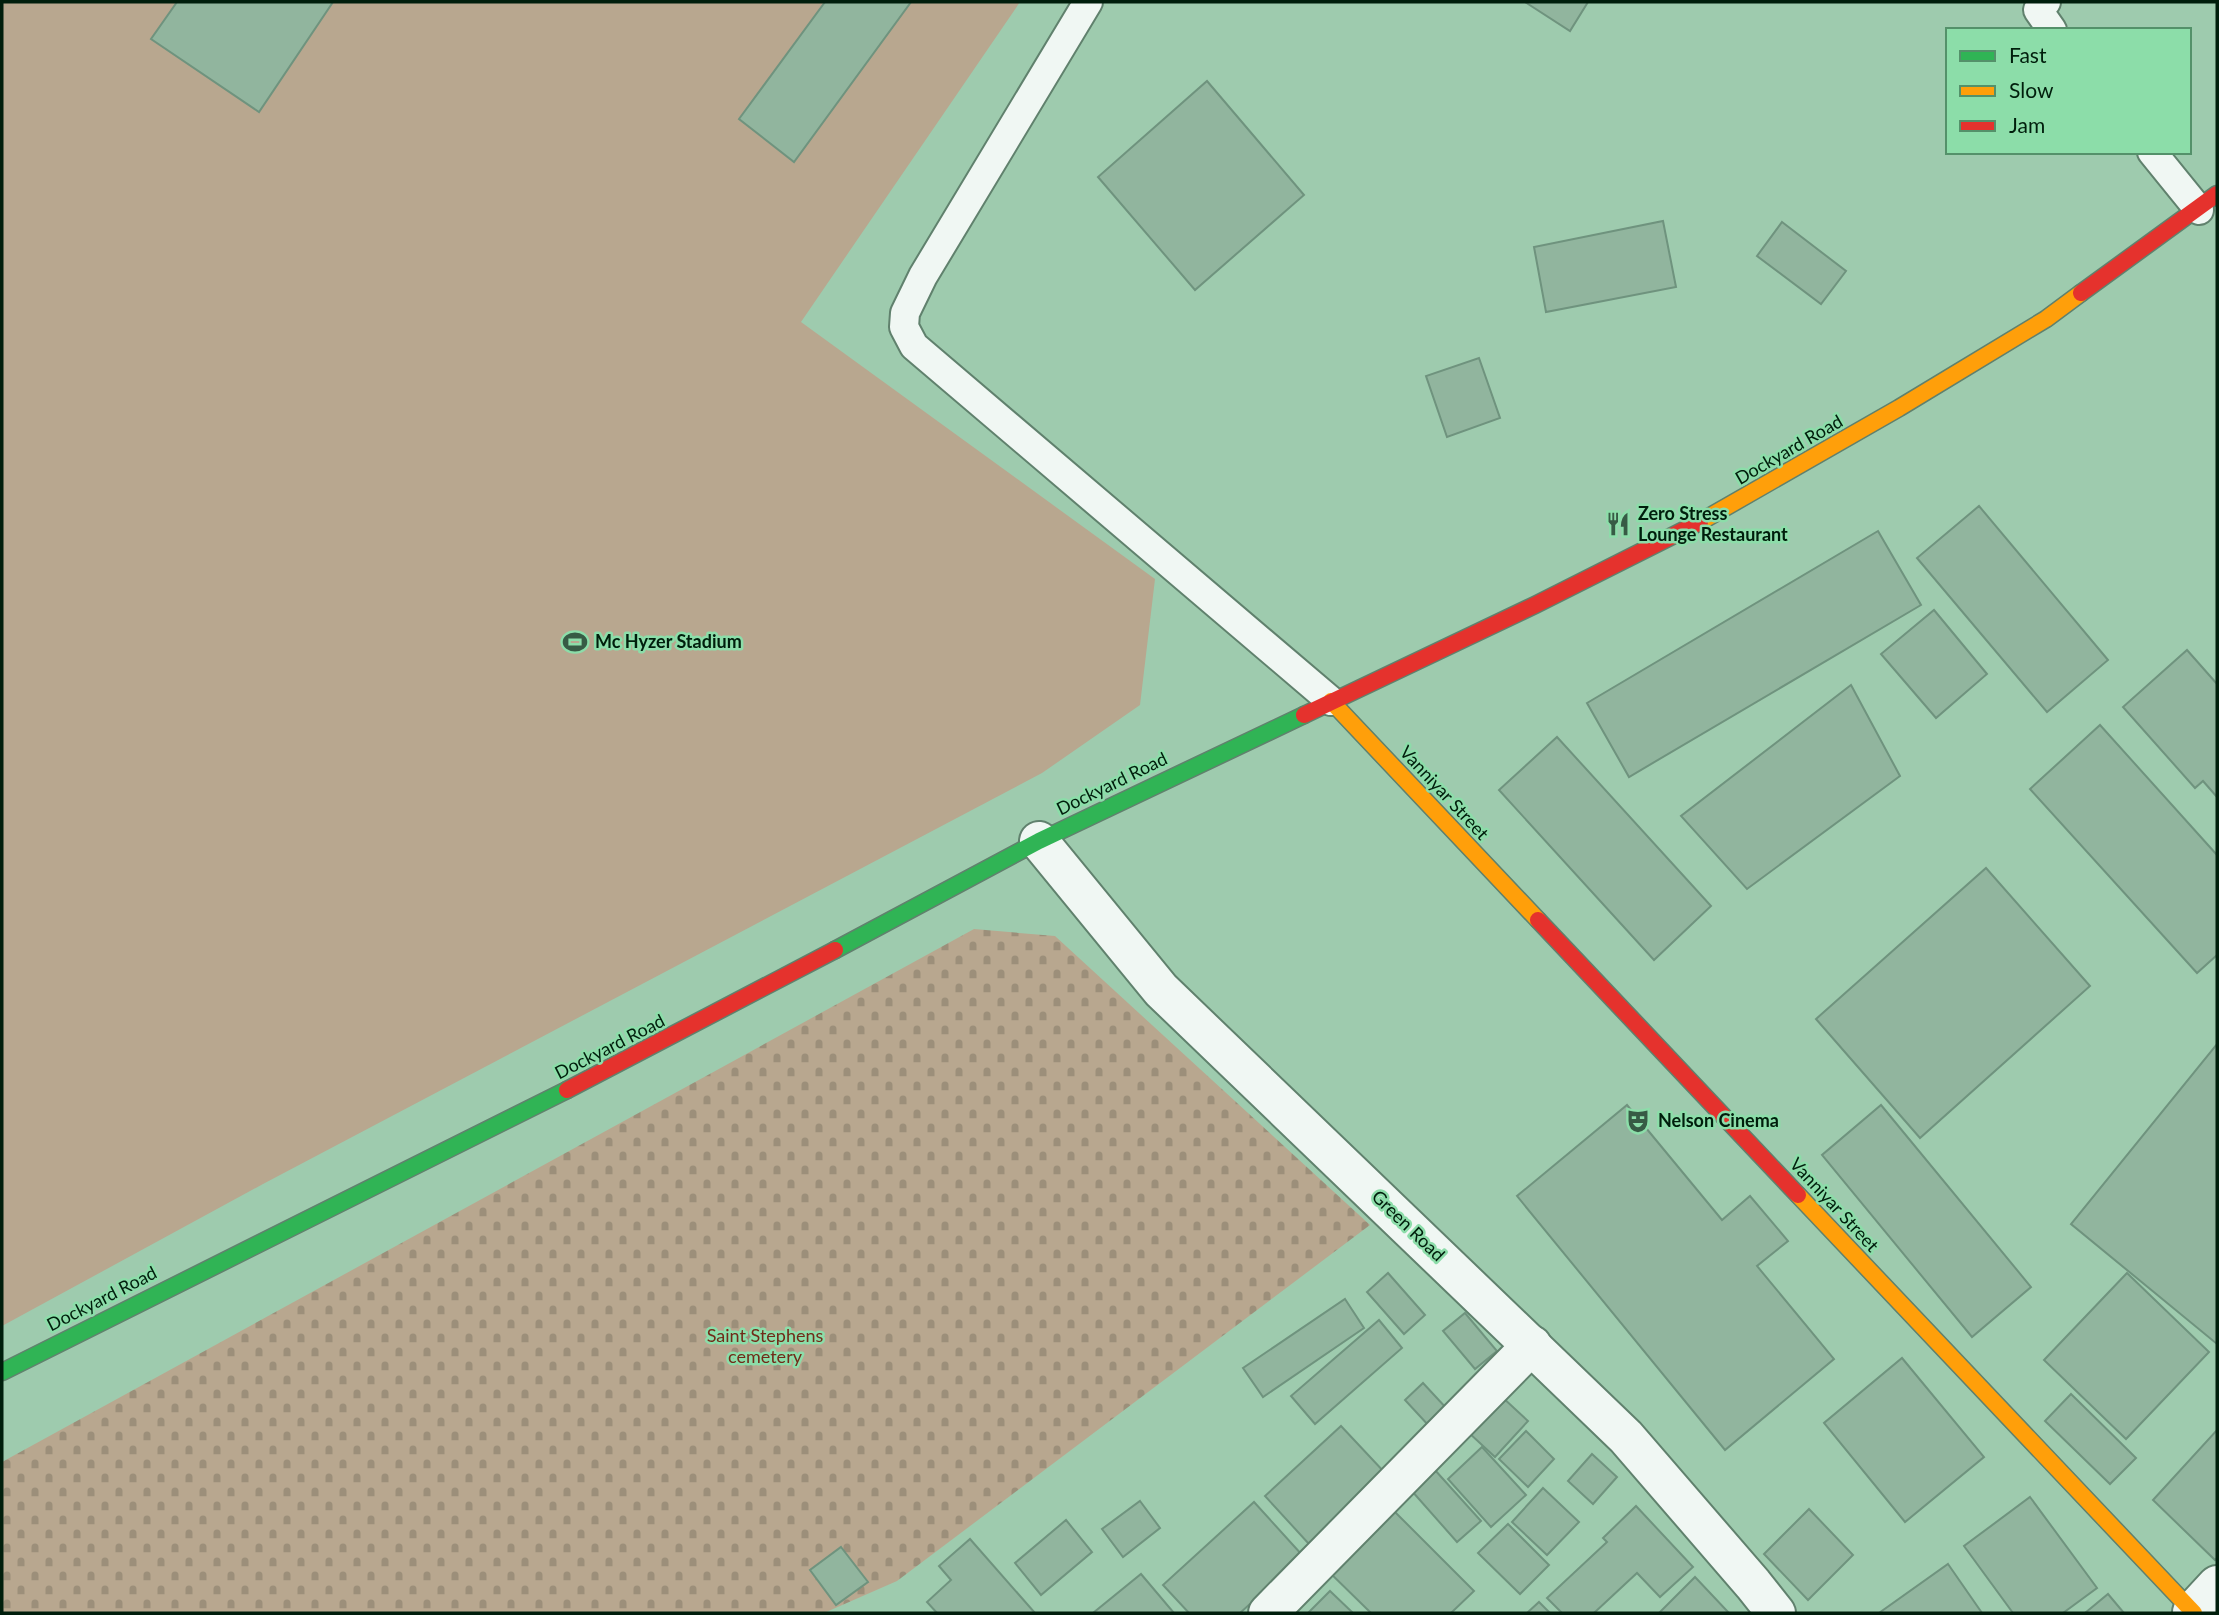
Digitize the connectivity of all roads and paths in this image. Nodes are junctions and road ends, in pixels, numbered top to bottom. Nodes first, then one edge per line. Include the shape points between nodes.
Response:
1 (1088, 2) edge
2 (2046, 2) edge
3 (2051, 28) edge
4 (2154, 154) edge
5 (2208, 202) edge
6 (1331, 701) junction
7 (1039, 841) junction
8 (1532, 1345) junction
9 (2, 1372) edge
10 (2201, 1603) edge
11 (1268, 1613) edge
12 (1776, 1613) edge

1 - 6 lane via 923,276 905,313 904,327 914,346
2 - 3 lane via 2039,10
4 - 5 lane
5 - 6 main road, Dockyard Road via 2046,319 1705,520
6 - 7 main road, Dockyard Road
6 - 10 main road, Vanniyar Street
7 - 8 street, Green Road via 1161,990
7 - 9 main road, Dockyard Road via 649,1049
8 - 11 street
8 - 12 street, Green Road via 1626,1437

